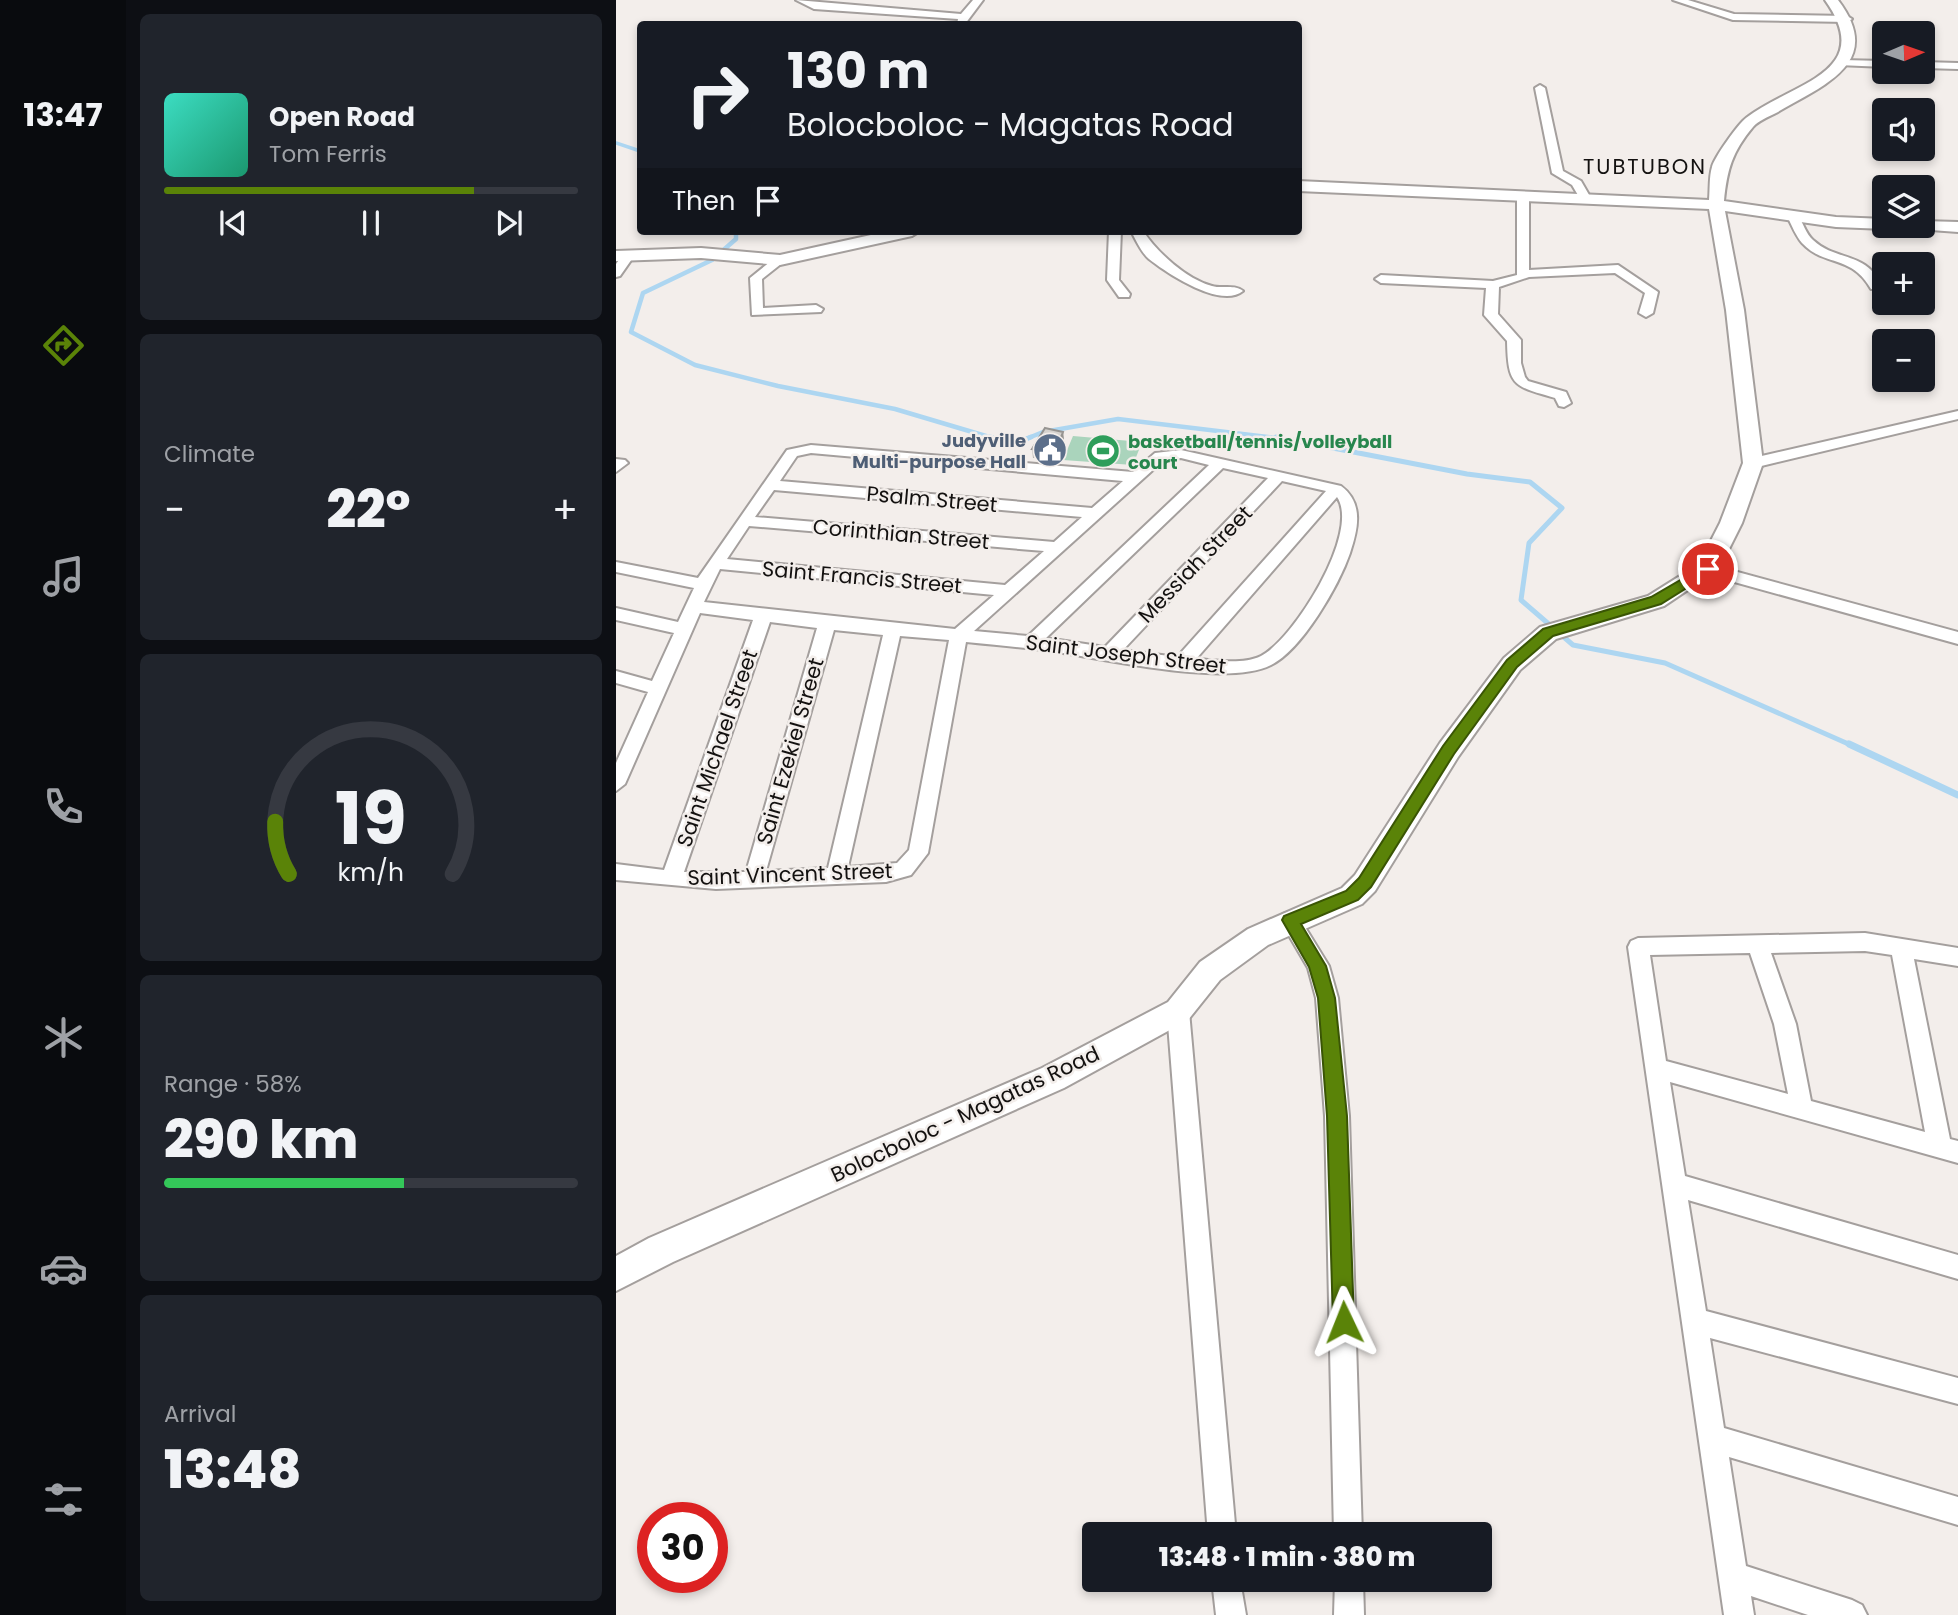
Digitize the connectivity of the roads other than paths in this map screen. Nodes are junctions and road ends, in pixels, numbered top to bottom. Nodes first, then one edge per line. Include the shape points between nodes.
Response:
1 (801, 0) edge
2 (978, 0) edge
3 (1678, 0) edge
4 (1831, 0) edge
5 (1847, 19) junction
6 (963, 21) edge
7 (1842, 63) junction
8 (1872, 64) edge
9 (1936, 65) edge
10 (1958, 66) edge
11 (1540, 88) dead end
12 (1302, 186) edge
13 (1523, 197) junction
14 (1586, 200) junction
15 (1716, 205) junction
16 (1794, 218) junction
17 (1872, 223) edge
18 (1935, 226) edge
19 (1958, 227) edge
20 (894, 235) edge
21 (1115, 235) edge
22 (1140, 235) edge
23 (721, 254) joint
24 (622, 256) edge
25 (780, 260) junction
26 (616, 273) edge
27 (1523, 274) junction
28 (1872, 278) edge
29 (1381, 279) dead end
30 (1493, 285) junction
31 (1237, 291) dead end
32 (1124, 294) dead end
33 (816, 309) dead end
34 (1646, 313) dead end
35 (1564, 403) dead end
36 (1958, 415) edge
37 (1167, 454) joint
38 (1222, 462) junction
39 (1753, 463) junction
40 (1280, 475) junction
41 (1135, 477) junction
42 (768, 485) junction
43 (1336, 489) junction
44 (1096, 513) junction
45 (743, 521) junction
46 (1058, 547) junction
47 (715, 563) junction
48 (616, 567) edge
49 (1708, 569) junction
50 (703, 584) junction
51 (1009, 591) junction
52 (693, 606) junction
53 (616, 614) edge
54 (763, 617) junction
55 (827, 624) junction
56 (682, 629) junction
57 (893, 629) junction
58 (1557, 630) joint
59 (958, 636) junction
60 (1958, 638) edge
61 (1032, 642) junction
62 (1110, 653) junction
63 (1182, 663) junction
64 (616, 677) edge
65 (657, 688) junction
66 (624, 746) edge
67 (616, 784) edge
68 (616, 872) edge
69 (836, 875) junction
70 (754, 878) junction
71 (671, 879) junction
72 (1290, 920) junction
73 (1757, 944) junction
74 (1901, 946) junction
75 (1958, 957) edge
76 (1178, 1011) junction
77 (1657, 1068) junction
78 (1801, 1108) junction
79 (1949, 1150) edge
80 (1675, 1185) junction
81 (1958, 1267) edge
82 (616, 1274) edge
83 (1696, 1321) junction
84 (1958, 1391) edge
85 (1711, 1438) junction
86 (1958, 1511) edge
87 (1221, 1522) edge
88 (1348, 1522) edge
89 (1733, 1576) junction
90 (1228, 1592) edge
91 (1349, 1592) edge
92 (1231, 1615) edge
93 (1349, 1615) edge
94 (1739, 1615) edge
95 (1852, 1615) edge

1 - 6 street via 814,6
2 - 6 street
3 - 5 street via 1733,18
4 - 5 street
5 - 7 street via 1850,48
7 - 8 street
7 - 15 street via 1833,74 1749,122 1720,164
9 - 10 street
11 - 14 street via 1558,173 1577,183
12 - 13 street
13 - 14 street
13 - 27 street
14 - 15 street
15 - 16 street
15 - 39 street via 1735,310
16 - 17 street
16 - 28 street via 1808,242 1851,261
18 - 19 street
20 - 25 street
21 - 32 street via 1112,279
22 - 31 street via 1152,255 1202,287
23 - 24 street
23 - 25 street
24 - 26 street
25 - 33 street via 756,278 757,312
27 - 30 street via 1522,280
27 - 34 street via 1618,269 1653,292
29 - 30 street
30 - 35 street via 1491,315 1514,340 1512,365 1518,379 1561,396
36 - 39 street
37 - 38 street
37 - 41 street
38 - 40 street
38 - 61 street
39 - 49 street
40 - 43 street
40 - 62 street, Messiah Street
41 - 42 street via 811,449 788,455
41 - 44 street
42 - 44 street, Psalm Street
42 - 45 street
43 - 63 street
43 - 63 street, Saint Joseph Street via 1349,499 1351,508 1341,557 1327,586 1282,646 1254,665
44 - 46 street
45 - 46 street, Corinthian Street
45 - 47 street
46 - 51 street
47 - 50 street
47 - 51 street, Saint Francis Street
48 - 50 street
49 - 58 street, Bolocboloc - Magatas Road via 1656,601
49 - 60 street
50 - 52 street
51 - 59 street
52 - 54 street, Saint Joseph Street
52 - 56 street
53 - 56 street
54 - 55 street, Saint Joseph Street
54 - 71 street, Saint Michael Street
55 - 57 street, Saint Joseph Street
55 - 70 street, Saint Ezekiel Street
56 - 65 street
57 - 59 street, Saint Joseph Street
57 - 69 street
58 - 72 street, Bolocboloc - Magatas Road via 1512,664 1457,739 1365,883 1352,896
59 - 61 street, Saint Joseph Street
59 - 69 street, Saint Vincent Street via 918,853 913,862 896,872
61 - 62 street, Saint Joseph Street
62 - 63 street, Saint Joseph Street
64 - 65 street
65 - 66 street
66 - 67 street
68 - 71 street, Saint Vincent Street
69 - 70 street, Saint Vincent Street
70 - 71 street, Saint Vincent Street
72 - 76 street, Bolocboloc - Magatas Road via 1210,971
72 - 88 street via 1318,966 1326,998 1337,1116
73 - 74 street
73 - 77 street via 1639,947
73 - 78 street via 1793,1049
74 - 75 street
74 - 79 street
76 - 82 street, Bolocboloc - Magatas Road via 1053,1078
76 - 87 street
77 - 78 street
77 - 80 street
78 - 79 street
80 - 81 street
80 - 83 street
83 - 84 street
83 - 85 street
85 - 86 street
85 - 89 street
89 - 94 street
89 - 95 street
90 - 92 street
91 - 93 street

